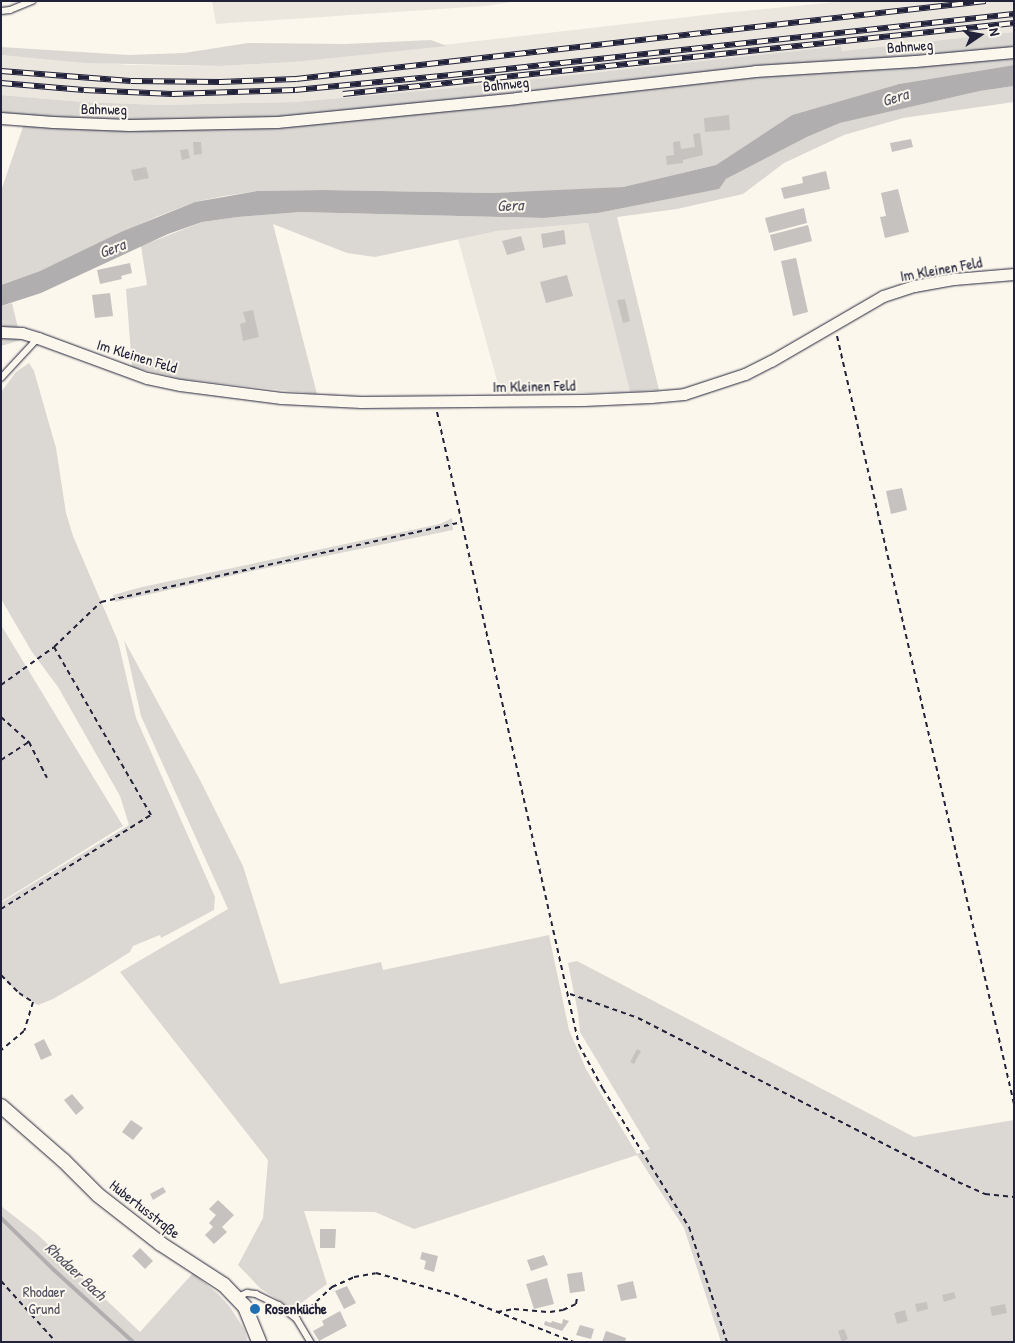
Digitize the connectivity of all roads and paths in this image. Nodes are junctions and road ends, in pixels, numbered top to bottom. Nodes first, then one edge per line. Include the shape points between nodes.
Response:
1 (32, 1) edge
2 (1, 11) edge
3 (1014, 52) edge
4 (1, 118) edge
5 (1014, 274) edge
6 (835, 324) junction
7 (1, 332) edge
8 (38, 338) junction
9 (1, 378) edge
10 (435, 402) junction
11 (462, 522) junction
12 (54, 647) junction
13 (1, 685) edge
14 (1, 717) edge
15 (29, 742) junction
16 (1, 760) edge
17 (47, 778) dead end
18 (1, 909) edge
19 (1, 975) edge
20 (570, 994) junction
21 (1, 1050) edge
22 (1014, 1104) edge
23 (1, 1106) edge
24 (1014, 1197) edge
25 (1, 1281) edge
26 (237, 1297) junction
27 (577, 1298) dead end
28 (497, 1312) junction
29 (297, 1319) junction
30 (56, 1342) edge
31 (258, 1342) edge
32 (311, 1342) edge
33 (574, 1342) edge
34 (727, 1342) edge

1 - 2 lane
3 - 4 street, Bahnweg via 755,71 277,122 129,124
5 - 6 street, Im Kleinen Feld via 914,286 883,296
6 - 10 street, Im Kleinen Feld via 744,374 684,394 583,400
6 - 22 path
7 - 8 street, Im Kleinen Feld
8 - 9 lane
8 - 10 street, Im Kleinen Feld via 147,378 180,385 322,401
10 - 11 path
11 - 12 path via 101,602
11 - 20 path
12 - 13 path
12 - 18 path via 151,815
14 - 15 path
15 - 16 path
15 - 17 path
19 - 21 path via 33,1002 24,1031
20 - 24 path via 638,1018 967,1186 985,1194
20 - 34 path via 575,1030 582,1050 689,1227
23 - 26 street, Hubertusstraße via 98,1195
25 - 30 path
26 - 29 lane via 256,1294 279,1305
26 - 31 street, Hubertusstraße via 250,1318
27 - 28 path via 576,1304 563,1310
28 - 29 path via 454,1295 376,1273 354,1277 332,1287
28 - 33 path
29 - 32 lane

